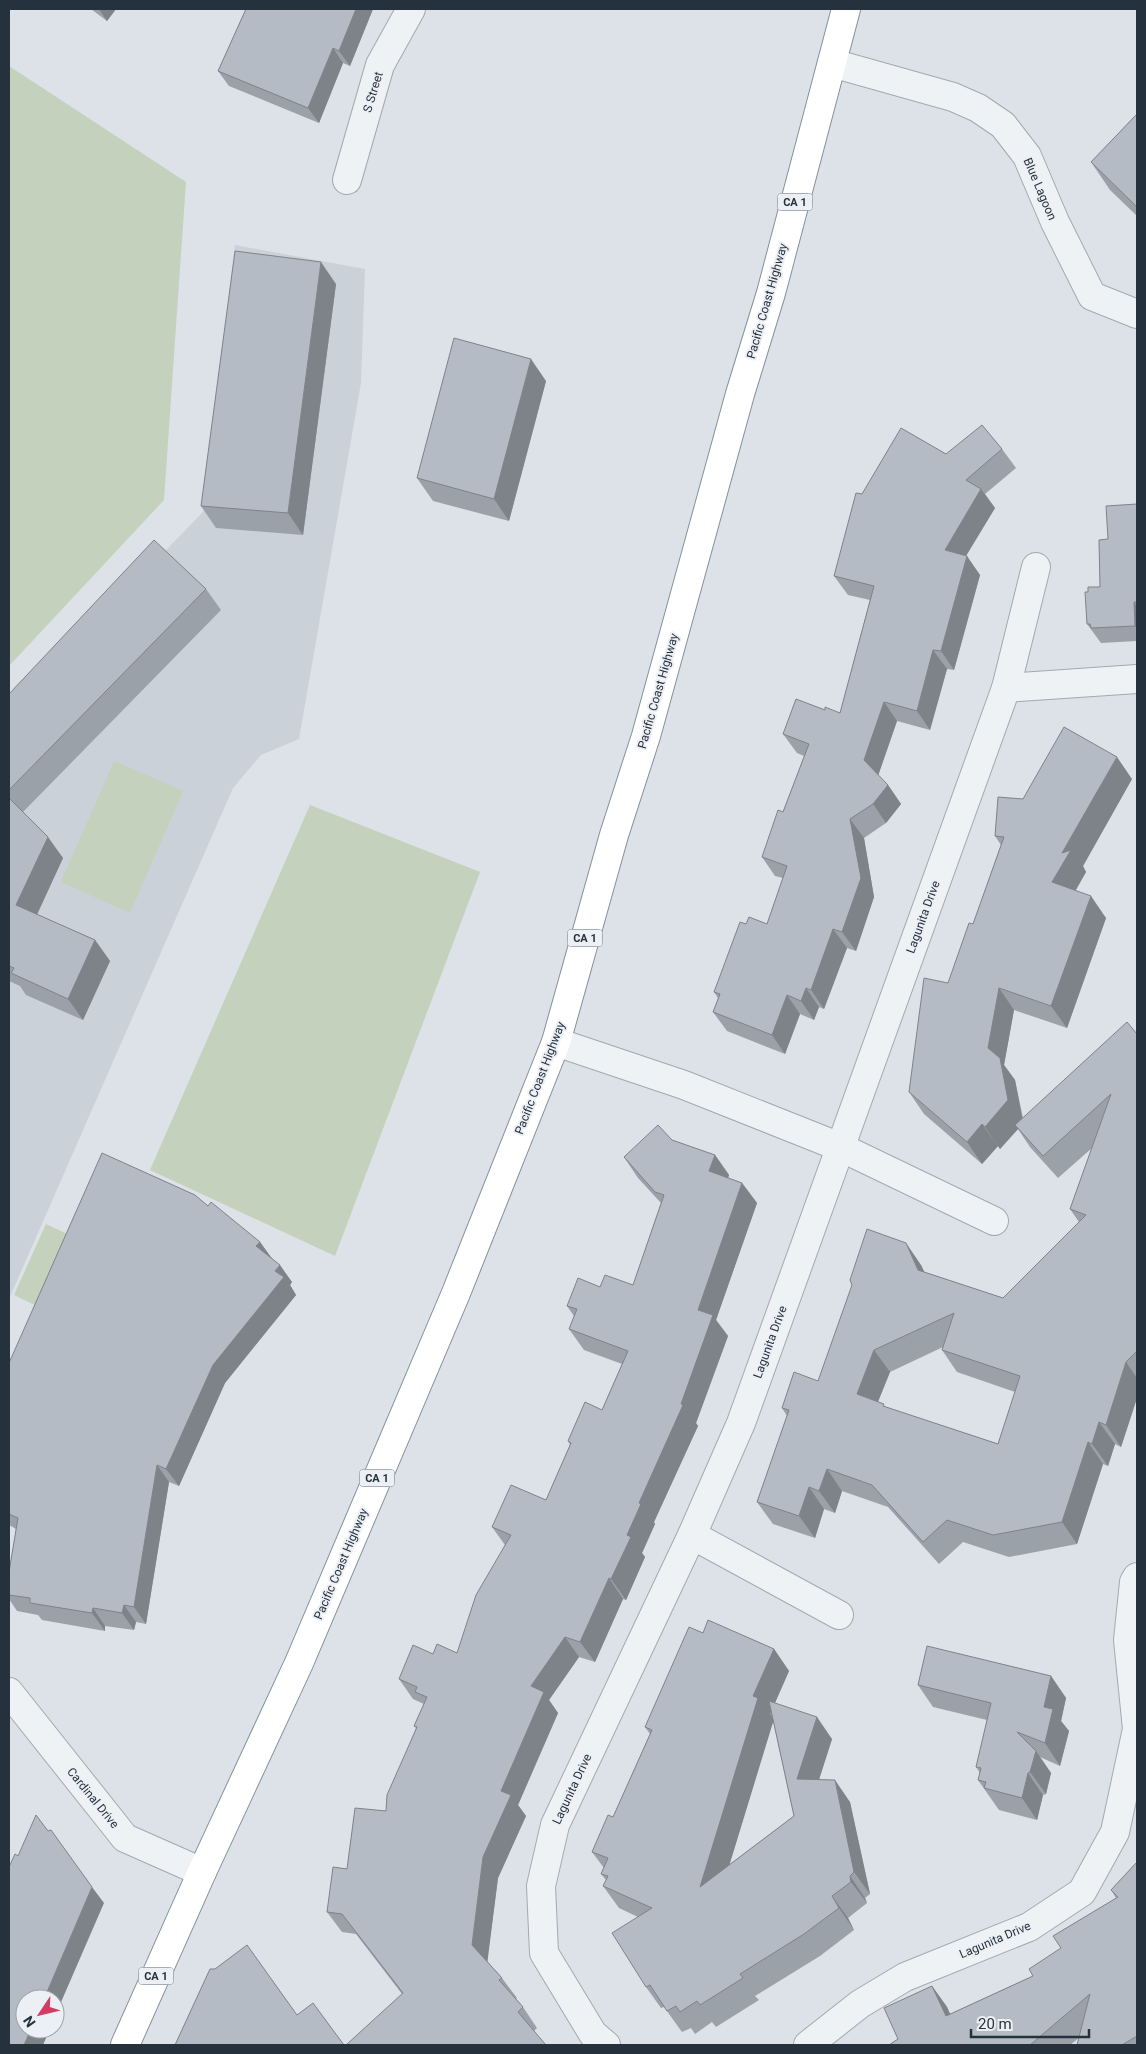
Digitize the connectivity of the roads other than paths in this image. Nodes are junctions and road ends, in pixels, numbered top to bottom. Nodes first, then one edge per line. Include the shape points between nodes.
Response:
1 (411, 9) edge
2 (846, 9) edge
3 (832, 63) junction
4 (347, 180) dead end
5 (1137, 314) edge
6 (1036, 566) dead end
7 (1137, 679) edge
8 (1006, 688) junction
9 (556, 1042) junction
10 (840, 1147) junction
11 (994, 1221) dead end
12 (692, 1535) junction
13 (1137, 1577) edge
14 (839, 1615) dead end
15 (9, 1692) edge
16 (202, 1872) junction
17 (126, 2045) edge
18 (606, 2045) edge
19 (808, 2045) edge

1 - 4 street, S Street via 380,65
2 - 3 highway, Pacific Coast Highway / CA 1
3 - 5 street, Blue Lagoon via 953,97 978,108 1003,125 1027,156 1054,222 1092,296
3 - 9 highway, Pacific Coast Highway / CA 1 via 771,293
6 - 8 street, Lagunita Drive
7 - 8 street
8 - 10 street, Lagunita Drive
9 - 10 street via 684,1085
9 - 16 highway, Pacific Coast Highway / CA 1 via 456,1293 306,1645
10 - 11 street
10 - 12 street, Lagunita Drive via 741,1423
12 - 14 street
12 - 18 street, Lagunita Drive via 555,1825 541,1886 544,1953 593,2034
13 - 19 street, Lagunita Drive via 1128,1640 1137,1729 1115,1832 1082,1892 1029,1927 905,1977 860,2004
15 - 16 street, Cardinal Drive via 125,1838
16 - 17 highway, Pacific Coast Highway / CA 1

